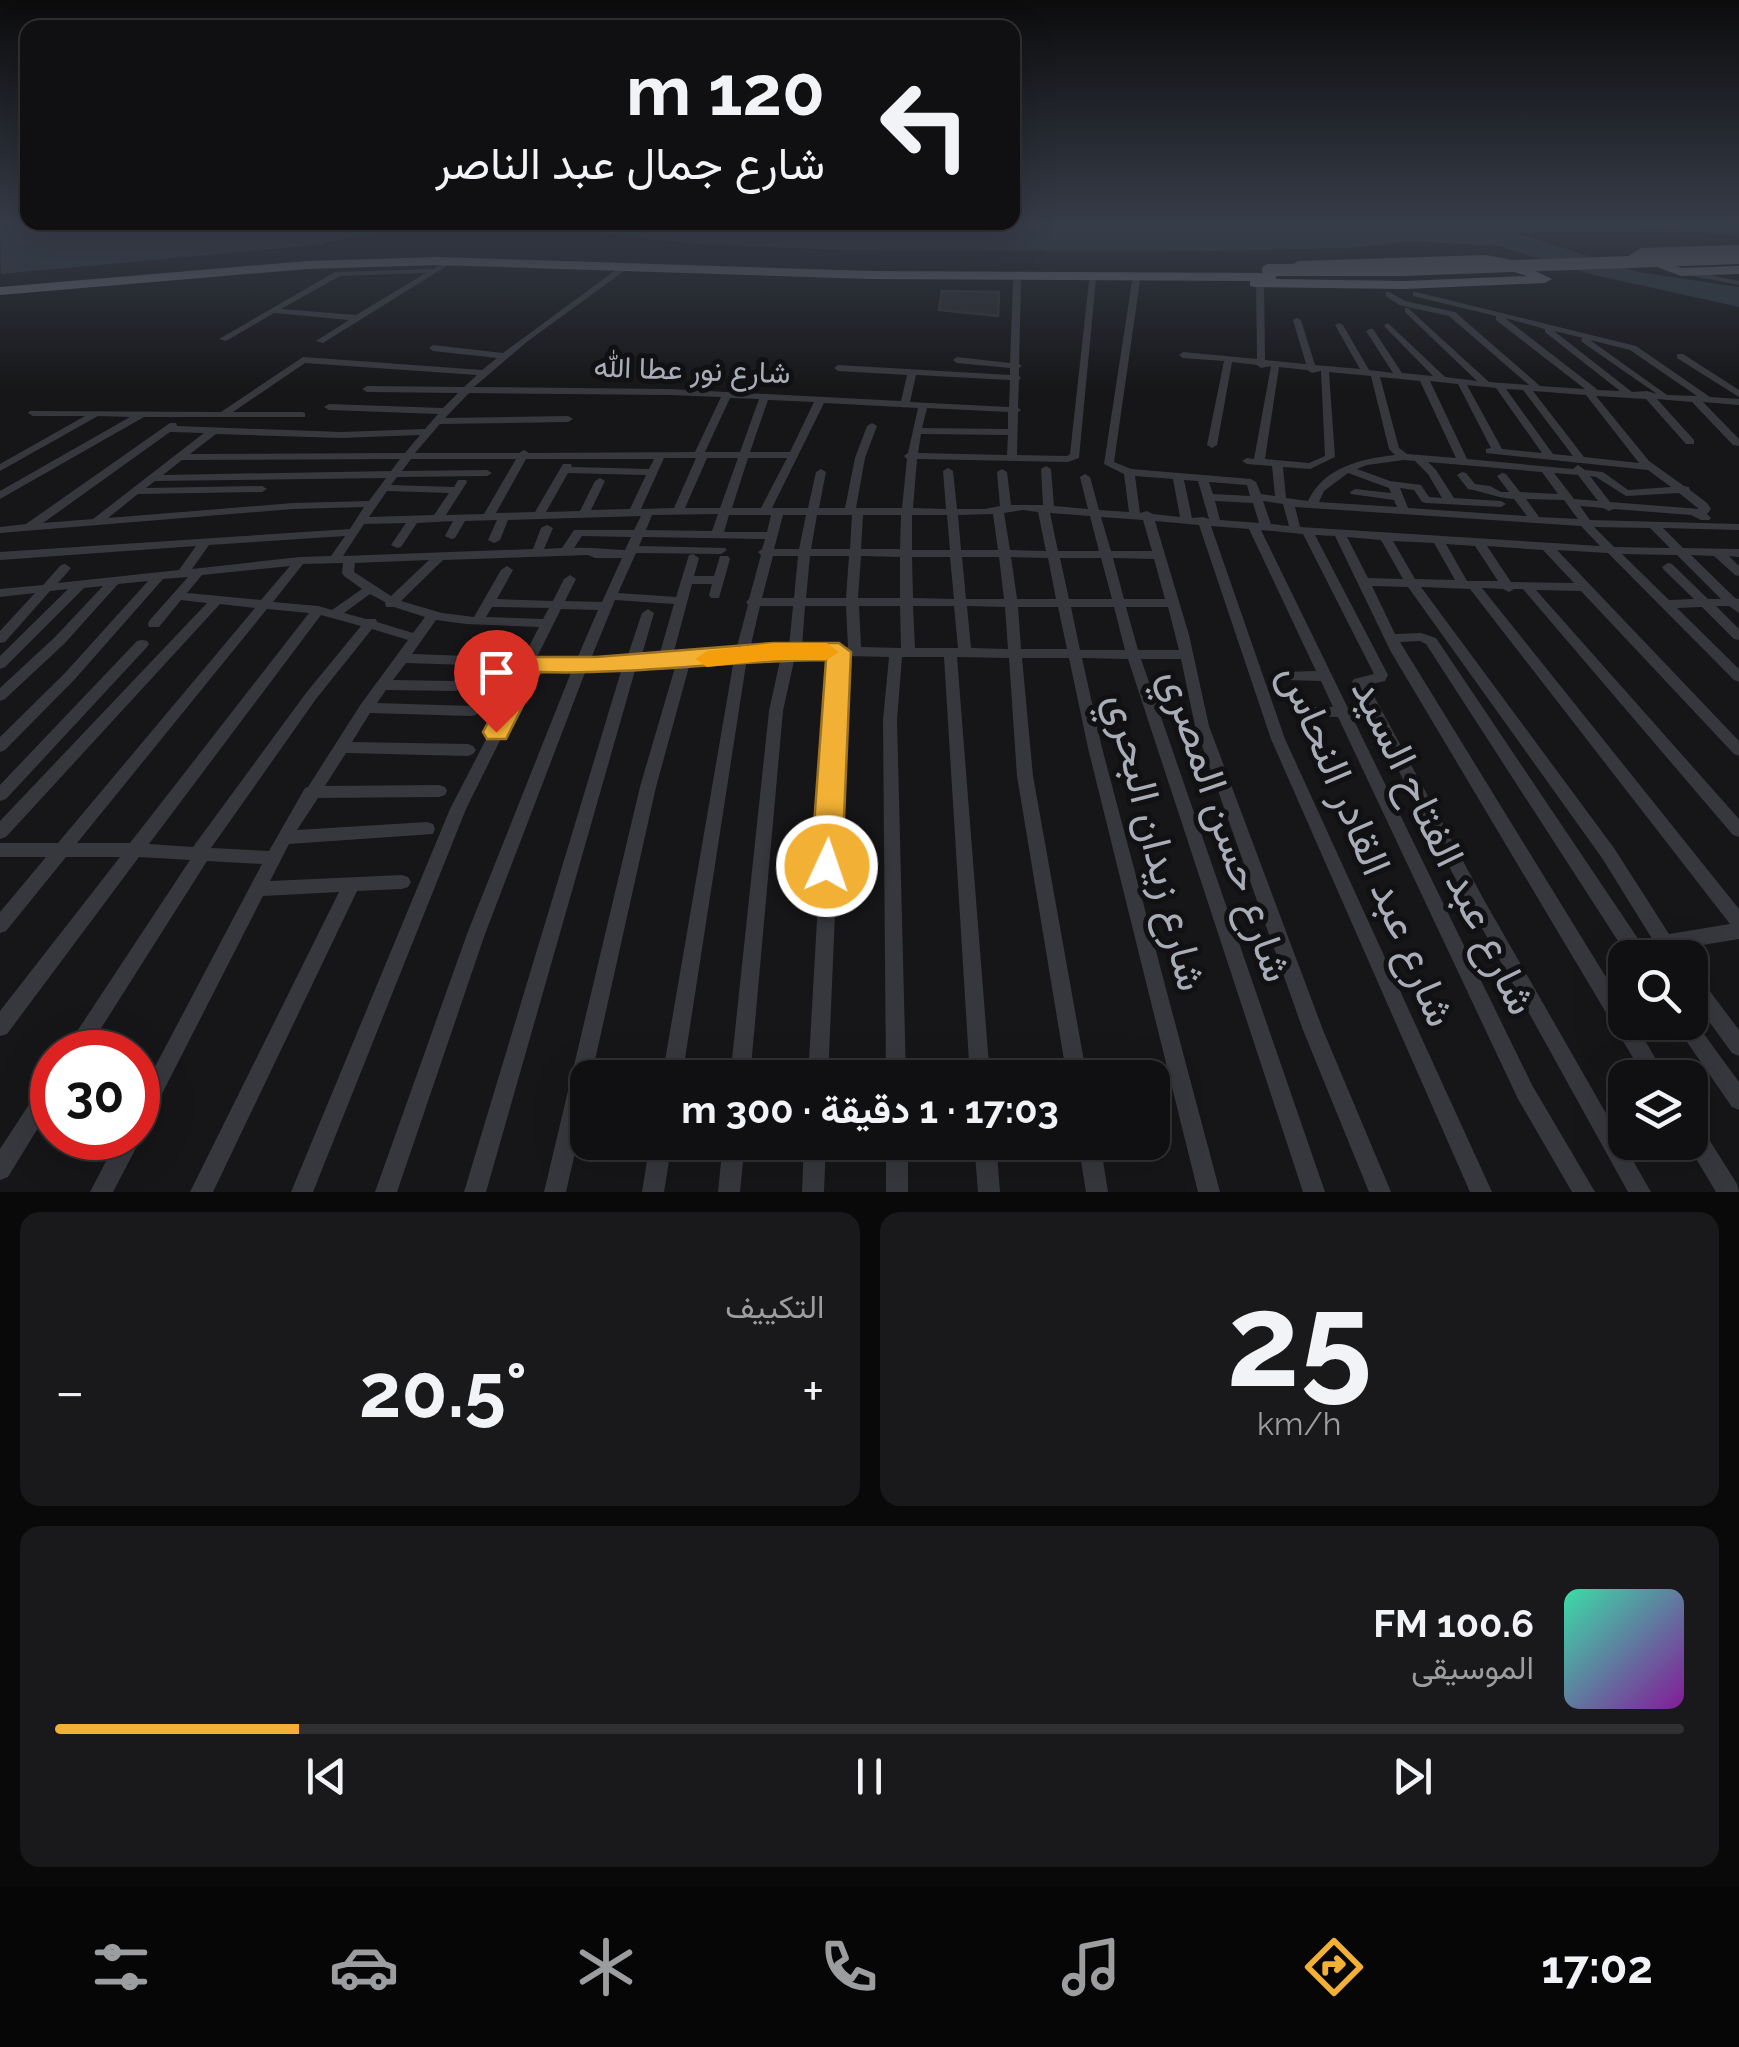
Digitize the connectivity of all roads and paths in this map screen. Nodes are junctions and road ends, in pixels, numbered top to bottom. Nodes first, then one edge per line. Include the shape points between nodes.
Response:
1 (102, 280) edge
2 (118, 280) edge
3 (330, 280) edge
4 (421, 280) edge
5 (612, 280) edge
6 (905, 280) edge
7 (1120, 280) edge
8 (1132, 280) edge
9 (1266, 280) edge
10 (1311, 280) edge
11 (1530, 280) edge
12 (1017, 281) junction
13 (1092, 281) junction
14 (0, 289) edge
15 (1389, 294) dead end
16 (1416, 294) dead end
17 (1408, 310) dead end
18 (273, 311) junction
19 (1493, 313) junction
20 (358, 318) junction
21 (1297, 320) dead end
22 (1339, 324) dead end
23 (1388, 325) dead end
24 (1542, 325) junction
25 (1370, 331) dead end
26 (1576, 334) junction
27 (223, 339) dead end
28 (320, 341) dead end
29 (433, 348) dead end
30 (1183, 355) dead end
31 (507, 356) junction
32 (1680, 356) dead end
33 (957, 360) dead end
34 (1228, 361) junction
35 (1262, 365) junction
36 (1018, 366) junction
37 (1275, 366) junction
38 (838, 368) dead end
39 (1312, 370) junction
40 (1325, 371) junction
41 (912, 372) junction
42 (484, 374) junction
43 (1370, 374) junction
44 (1400, 377) junction
45 (1017, 378) junction
46 (1424, 379) junction
47 (1443, 381) junction
48 (1461, 382) junction
49 (1493, 385) junction
50 (367, 388) dead end
51 (1532, 389) junction
52 (466, 390) junction
53 (1592, 393) junction
54 (1629, 394) junction
55 (1647, 394) junction
56 (1739, 394) edge
57 (726, 395) junction
58 (1665, 396) junction
59 (764, 397) junction
60 (1694, 398) junction
61 (820, 400) junction
62 (1709, 400) junction
63 (1739, 402) edge
64 (906, 404) junction
65 (923, 405) junction
66 (329, 407) dead end
67 (1016, 410) junction
68 (446, 411) junction
69 (33, 413) dead end
70 (96, 414) junction
71 (142, 414) junction
72 (188, 414) junction
73 (222, 414) junction
74 (302, 415) dead end
75 (568, 419) dead end
76 (438, 421) junction
77 (872, 426) dead end
78 (168, 428) junction
79 (214, 430) junction
80 (916, 431) junction
81 (429, 432) junction
82 (1013, 432) junction
83 (1690, 442) dead end
84 (1737, 443) edge
85 (1212, 446) dead end
86 (524, 453) junction
87 (412, 454) junction
88 (574, 454) junction
89 (661, 454) junction
90 (701, 454) junction
91 (742, 454) junction
92 (794, 454) junction
93 (909, 456) junction
94 (1012, 456) junction
95 (180, 457) junction
96 (1326, 461) junction
97 (1415, 462) junction
98 (1547, 463) junction
99 (1577, 463) junction
100 (1277, 464) junction
101 (2, 466) edge
102 (1651, 467) junction
103 (1349, 468) junction
104 (1463, 469) junction
105 (564, 470) junction
106 (1046, 470) dead end
107 (948, 471) dead end
108 (487, 472) dead end
109 (653, 472) junction
110 (822, 472) dead end
111 (1002, 472) dead end
112 (1130, 472) junction
113 (395, 475) junction
114 (1178, 476) junction
115 (1502, 476) dead end
116 (1086, 477) dead end
117 (152, 478) junction
118 (1203, 478) junction
119 (600, 481) dead end
120 (1391, 484) junction
121 (384, 488) junction
122 (262, 489) dead end
123 (1685, 489) junction
124 (135, 492) junction
125 (1355, 492) dead end
126 (0, 496) edge
127 (1517, 496) junction
128 (1208, 497) junction
129 (1399, 497) junction
130 (1258, 498) junction
131 (1499, 499) junction
132 (1285, 500) junction
133 (1568, 500) junction
134 (1450, 501) junction
135 (372, 504) junction
136 (1312, 504) junction
137 (1607, 505) junction
138 (1002, 508) junction
139 (1046, 508) junction
140 (678, 510) junction
141 (725, 510) junction
142 (772, 510) junction
143 (813, 511) junction
144 (854, 511) junction
145 (904, 511) junction
146 (952, 511) junction
147 (1094, 511) junction
148 (641, 512) junction
149 (1404, 512) junction
150 (584, 514) junction
151 (1141, 514) junction
152 (1701, 514) junction
153 (538, 516) junction
154 (488, 517) junction
155 (504, 517) junction
156 (438, 518) junction
157 (461, 518) junction
158 (414, 519) junction
159 (1510, 519) junction
160 (1201, 520) junction
161 (1537, 521) junction
162 (95, 522) junction
163 (1585, 523) junction
164 (1259, 525) junction
165 (357, 526) junction
166 (1624, 526) junction
167 (1654, 526) junction
168 (1713, 527) junction
169 (28, 528) junction
170 (547, 528) dead end
171 (1301, 529) junction
172 (1738, 529) edge
173 (0, 530) edge
174 (639, 532) junction
175 (1338, 532) junction
176 (717, 534) junction
177 (451, 536) dead end
178 (1385, 536) junction
179 (494, 540) dead end
180 (1438, 540) junction
181 (206, 541) junction
182 (1478, 542) junction
183 (397, 544) dead end
184 (767, 544) junction
185 (1524, 544) junction
186 (1546, 546) junction
187 (1609, 550) junction
188 (537, 552) junction
189 (566, 552) junction
190 (630, 552) junction
191 (804, 552) junction
192 (855, 552) junction
193 (1680, 552) junction
194 (1717, 552) junction
195 (905, 553) junction
196 (956, 553) junction
197 (1739, 553) edge
198 (1004, 554) junction
199 (1054, 554) junction
200 (1106, 554) junction
201 (16, 555) junction
202 (1159, 555) junction
203 (0, 556) edge
204 (438, 558) junction
205 (694, 558) dead end
206 (342, 559) junction
207 (300, 561) junction
208 (1668, 567) dead end
209 (65, 568) dead end
210 (507, 570) dead end
211 (0, 571) edge
212 (190, 572) junction
213 (1739, 572) edge
214 (159, 576) junction
215 (570, 579) dead end
216 (688, 580) junction
217 (719, 580) junction
218 (113, 582) junction
219 (1363, 582) junction
220 (1412, 583) junction
221 (79, 586) junction
222 (1470, 587) junction
223 (1585, 587) junction
224 (1509, 588) junction
225 (1528, 588) junction
226 (46, 589) junction
227 (368, 590) junction
228 (0, 593) edge
229 (716, 595) dead end
230 (177, 596) junction
231 (218, 599) junction
232 (608, 601) junction
233 (682, 601) junction
234 (907, 601) junction
235 (960, 601) junction
236 (752, 602) junction
237 (800, 602) junction
238 (852, 602) junction
239 (1011, 602) junction
240 (1064, 602) junction
241 (1119, 602) junction
242 (268, 603) junction
243 (488, 603) junction
244 (1173, 603) junction
245 (1703, 603) junction
246 (390, 604) junction
247 (1664, 604) junction
248 (1737, 604) edge
249 (557, 605) junction
250 (327, 612) junction
251 (648, 613) dead end
252 (434, 616) junction
253 (478, 621) junction
254 (371, 622) junction
255 (548, 623) junction
256 (154, 624) dead end
257 (1739, 636) edge
258 (416, 638) junction
259 (1391, 638) junction
260 (0, 639) edge
261 (142, 644) dead end
262 (792, 652) junction
263 (847, 652) junction
264 (902, 652) junction
265 (957, 652) junction
266 (1015, 652) junction
267 (1075, 654) junction
268 (1186, 655) junction
269 (741, 656) junction
270 (1133, 656) junction
271 (402, 658) junction
272 (675, 659) junction
273 (478, 661) junction
274 (632, 662) junction
275 (530, 663) junction
276 (0, 664) edge
277 (578, 665) junction
278 (1287, 676) dead end
279 (1324, 676) junction
280 (1739, 676) edge
281 (382, 685) junction
282 (0, 696) edge
283 (366, 708) junction
284 (472, 711) dead end
285 (1302, 711) dead end
286 (1341, 712) junction
287 (0, 746) edge
288 (340, 747) junction
289 (468, 750) dead end
290 (1739, 750) edge
291 (439, 791) dead end
292 (311, 792) junction
293 (0, 795) edge
294 (427, 829) dead end
295 (1739, 830) edge
296 (0, 832) edge
297 (284, 838) junction
298 (62, 848) junction
299 (0, 850) edge
300 (132, 850) junction
301 (201, 853) junction
302 (272, 858) junction
303 (402, 882) dead end
304 (352, 884) junction
305 (256, 888) junction
306 (1739, 922) edge
307 (0, 925) edge
308 (1739, 930) edge
309 (1628, 940) edge
310 (1664, 940) edge
311 (1704, 940) edge
312 (1708, 1004) edge
313 (0, 1027) edge
314 (89, 1030) edge
315 (1697, 1040) edge
316 (1739, 1046) edge
317 (675, 1060) edge
318 (742, 1060) edge
319 (819, 1060) edge
320 (896, 1060) edge
321 (979, 1060) edge
322 (1074, 1060) edge
323 (1646, 1060) edge
324 (160, 1077) edge
325 (1739, 1100) edge
326 (30, 1122) edge
327 (1708, 1159) edge
328 (117, 1160) edge
329 (658, 1160) edge
330 (732, 1160) edge
331 (814, 1160) edge
332 (897, 1160) edge
333 (986, 1160) edge
334 (1091, 1160) edge
335 (0, 1169) edge
336 (101, 1192) edge
337 (201, 1192) edge
338 (302, 1192) edge
339 (386, 1192) edge
340 (475, 1192) edge
341 (555, 1192) edge
342 (653, 1192) edge
343 (729, 1192) edge
344 (813, 1192) edge
345 (898, 1192) edge
346 (989, 1192) edge
347 (1097, 1192) edge
348 (1209, 1192) edge
349 (1314, 1192) edge
350 (1380, 1192) edge
351 (1480, 1192) edge
352 (1584, 1192) edge
353 (1640, 1192) edge
354 (1729, 1192) edge

1 - 14 highway
2 - 14 highway
3 - 18 street
4 - 20 street
5 - 31 street
6 - 12 highway
7 - 13 highway
8 - 112 street via 1109,460
9 - 35 street
10 - 11 highway via 1404,285
12 - 13 highway
12 - 36 street
13 - 94 street via 1075,456
15 - 51 street via 1452,314
16 - 19 street
17 - 49 street
18 - 20 street
18 - 27 street
19 - 24 street
19 - 53 street
20 - 28 street
21 - 39 street
22 - 43 street
23 - 47 street
24 - 26 street
24 - 54 street
25 - 44 street
26 - 58 street
26 - 62 street via 1638,350
29 - 31 street
30 - 34 street
31 - 42 street
32 - 56 street
33 - 36 street
34 - 35 street
34 - 85 street
35 - 37 street
36 - 45 street
37 - 39 street
37 - 100 street via 1253,461
38 - 41 street
39 - 40 street
40 - 43 street
40 - 96 street via 1331,452
41 - 45 street
41 - 64 street
42 - 52 street
42 - 73 street via 304,360
43 - 44 street
43 - 97 street via 1394,449
44 - 46 street
45 - 67 street
46 - 47 street
46 - 104 street
47 - 48 street
48 - 49 street
48 - 98 street via 1494,451
49 - 51 street
49 - 98 street
50 - 52 street, شارع نور عطا الله
51 - 53 street
51 - 99 street
52 - 57 street, شارع نور عطا الله
52 - 68 street
53 - 54 street
53 - 102 street
54 - 55 street
55 - 58 street
55 - 83 street
57 - 59 street, شارع نور عطا الله
57 - 90 street
58 - 60 street
59 - 61 street, شارع نور عطا الله
59 - 91 street
60 - 62 street
60 - 84 street
61 - 64 street, شارع نور عطا الله
61 - 92 street
62 - 63 street
64 - 65 street, شارع نور عطا الله
65 - 67 street, شارع نور عطا الله
65 - 80 street
66 - 68 street
67 - 82 street
68 - 76 street
69 - 70 street
70 - 71 street
70 - 101 street
71 - 72 street
71 - 126 street
72 - 73 street
72 - 78 street
73 - 74 street
75 - 76 street
76 - 81 street
77 - 144 street via 860,458
78 - 79 street
78 - 169 street
79 - 81 street
79 - 95 street
80 - 82 street
80 - 93 street
81 - 87 street
82 - 94 street
86 - 87 street
86 - 88 street
86 - 154 street
87 - 95 street
87 - 113 street
88 - 89 street
88 - 105 street
89 - 90 street
89 - 109 street
90 - 91 street
90 - 140 street
91 - 92 street
91 - 141 street
92 - 142 street
93 - 94 street
93 - 145 street
95 - 117 street
96 - 100 street
96 - 103 street
97 - 103 street
97 - 104 street
97 - 134 street
98 - 99 street
98 - 104 street
98 - 133 street
99 - 102 street
99 - 123 street via 1626,492
99 - 137 street
100 - 132 street
102 - 123 street
103 - 120 street
103 - 136 street via 1320,489
104 - 131 street via 1472,488 1490,489
105 - 109 street
105 - 153 street
106 - 139 street, شارع زيدان البحري
107 - 146 street
108 - 113 street
109 - 148 street
110 - 143 street
111 - 138 street
112 - 114 street
112 - 151 street
113 - 117 street
113 - 121 street
114 - 118 street
114 - 160 street, شارع عبد القادر النحاس
115 - 127 street
116 - 147 street, شارع حسن المصري
117 - 124 street
118 - 128 street
118 - 130 street via 1251,482
119 - 150 street
120 - 129 street
120 - 134 street via 1417,487 1426,500
121 - 135 street
121 - 156 street via 459,486
122 - 124 street
123 - 152 street via 1705,507
124 - 162 street
125 - 129 street
127 - 131 street
127 - 133 street
127 - 161 street
128 - 130 street
128 - 160 street
129 - 149 street
130 - 132 street
130 - 164 street, شارع عبد الفتاح السيد
131 - 134 street
131 - 159 street
132 - 136 street
132 - 171 street
133 - 137 street
133 - 163 street
135 - 162 street
135 - 165 street
136 - 149 street
137 - 152 street
137 - 166 street
138 - 139 street
138 - 146 street
138 - 198 street
139 - 147 street
139 - 199 street, شارع زيدان البحري
140 - 141 street
140 - 148 street
141 - 142 street
141 - 176 street
142 - 143 street
142 - 184 street
143 - 144 street
143 - 191 street
144 - 145 street
144 - 192 street
145 - 146 street
145 - 195 street
146 - 196 street
147 - 151 street
147 - 200 street, شارع حسن المصري
148 - 150 street
148 - 174 street
149 - 159 street
150 - 153 street
151 - 160 street
151 - 202 street
152 - 168 street
153 - 155 street
154 - 155 street
154 - 157 street
155 - 179 street
156 - 157 street
156 - 158 street
157 - 177 street
158 - 165 street
158 - 183 street
159 - 161 street
159 - 185 street
160 - 164 street
160 - 351 street, شارع عبد القادر النحاس via 1278,739
161 - 163 street
162 - 169 street
163 - 166 street
163 - 187 street
164 - 171 street
164 - 279 street, شارع عبد الفتاح السيد
165 - 181 street
165 - 206 street
166 - 167 street
167 - 168 street
167 - 193 street
168 - 172 street
169 - 173 street
170 - 188 street
171 - 175 street
171 - 353 street via 1381,675 1359,682
174 - 176 street
174 - 189 street via 575,532
174 - 190 street
175 - 178 street
175 - 219 street
176 - 184 street
178 - 180 street
178 - 220 street
180 - 182 street
180 - 222 street
181 - 201 street
181 - 212 street
182 - 185 street
182 - 224 street
184 - 191 street
184 - 236 street
185 - 186 street
186 - 187 street
186 - 223 street
187 - 193 street
187 - 247 street
188 - 189 street
188 - 204 street
189 - 190 street
190 - 217 street via 722,554
190 - 232 street
191 - 192 street
191 - 237 street
192 - 195 street
192 - 238 street
193 - 194 street
193 - 248 street
194 - 197 street
194 - 213 street
195 - 196 street
195 - 234 street
196 - 198 street
196 - 235 street
198 - 199 street
198 - 239 street
199 - 200 street
199 - 240 street, شارع زيدان البحري
200 - 202 street
200 - 241 street, شارع حسن المصري
201 - 203 street
201 - 211 street
202 - 244 street
204 - 206 street
204 - 246 street
205 - 216 street
206 - 207 street
206 - 227 street
207 - 212 street
207 - 242 street
208 - 245 street
209 - 226 street
210 - 243 street
212 - 214 street
212 - 230 street
214 - 218 street
214 - 287 street
215 - 249 street
216 - 217 street
216 - 233 street
217 - 229 street
218 - 221 street
218 - 282 street
219 - 220 street
219 - 259 street
220 - 222 street
220 - 310 street
221 - 226 street
221 - 276 street
222 - 224 street
222 - 306 street
223 - 225 street
223 - 290 street
224 - 225 street
225 - 295 street
226 - 228 street
226 - 260 street
227 - 246 street
227 - 250 street
230 - 231 street
230 - 256 street
231 - 242 street
231 - 296 street
232 - 233 street
232 - 249 street
232 - 277 street
233 - 272 street
234 - 235 street
234 - 238 street
234 - 264 street
235 - 239 street
235 - 265 street
236 - 237 street
236 - 269 street
237 - 238 street
237 - 262 street
238 - 263 street
239 - 240 street
239 - 266 street
240 - 241 street
240 - 267 street, شارع زيدان البحري
241 - 244 street
241 - 270 street, شارع حسن المصري
242 - 250 street
242 - 298 street
243 - 249 street
243 - 253 street
244 - 268 street
245 - 247 street
245 - 248 street
245 - 257 street
246 - 252 street
247 - 280 street
249 - 255 street
250 - 254 street
250 - 300 street
251 - 274 street
252 - 253 street
252 - 258 street
253 - 255 street
254 - 258 street
254 - 301 street
255 - 275 street
258 - 271 street
259 - 309 street via 1431,641
259 - 323 street
261 - 293 street
262 - 263 street
262 - 269 street
262 - 318 street via 776,711
263 - 264 street
263 - 319 street
264 - 265 street
264 - 320 street via 890,720
265 - 266 street
265 - 321 street
266 - 267 street
266 - 322 street via 1025,776
267 - 270 street
267 - 348 street, شارع زيدان البحري
268 - 270 street
268 - 350 street via 1202,726
269 - 272 street
269 - 317 street
270 - 349 street, شارع حسن المصري
271 - 273 street
271 - 281 street
272 - 274 street
272 - 341 street
273 - 275 street
273 - 281 street via 456,686
274 - 277 street
274 - 340 street
275 - 277 street
275 - 338 street via 458,808
277 - 339 street via 460,971
278 - 279 street
279 - 286 street, شارع عبد الفتاح السيد
281 - 283 street
283 - 284 street
283 - 288 street
285 - 286 street
286 - 352 street, شارع عبد الفتاح السيد via 1525,1092
288 - 289 street
288 - 292 street
291 - 292 street
292 - 297 street
294 - 297 street
297 - 302 street
298 - 299 street
298 - 300 street
298 - 307 street
300 - 301 street
300 - 313 street
301 - 302 street
301 - 314 street
302 - 305 street
303 - 304 street
304 - 305 street
304 - 337 street
305 - 324 street
308 - 311 street
312 - 316 street
315 - 325 street
326 - 335 street
327 - 354 street
328 - 336 street
329 - 342 street
330 - 343 street
331 - 344 street
332 - 345 street
333 - 346 street
334 - 347 street

